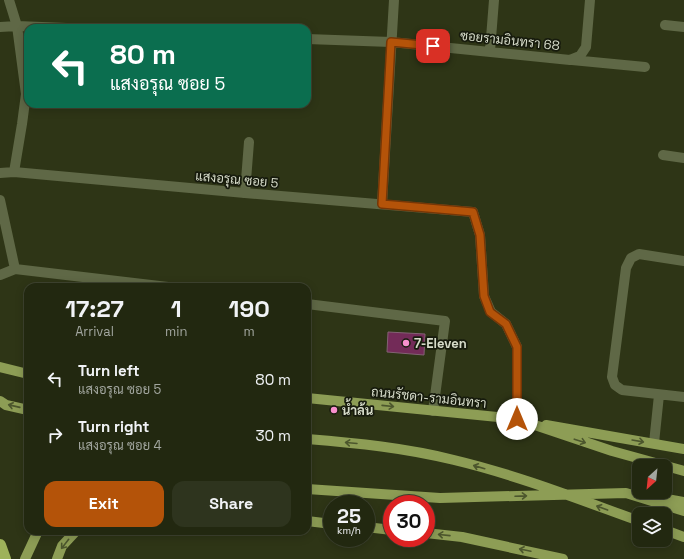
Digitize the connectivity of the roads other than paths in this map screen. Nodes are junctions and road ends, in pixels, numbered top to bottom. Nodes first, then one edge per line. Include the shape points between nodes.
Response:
1 (9, 0) edge
2 (394, 0) edge
3 (494, 0) edge
4 (590, 0) edge
5 (17, 26) junction
6 (24, 26) edge
7 (665, 26) dead end
8 (0, 27) edge
9 (684, 27) edge
10 (311, 39) edge
11 (391, 42) junction
12 (490, 51) junction
13 (570, 60) junction
14 (645, 67) dead end
15 (24, 79) edge
16 (24, 108) edge
17 (249, 142) dead end
18 (663, 155) dead end
19 (684, 158) edge
20 (14, 172) junction
21 (0, 173) edge
22 (245, 193) junction
23 (0, 200) edge
24 (382, 204) junction
25 (684, 260) edge
26 (15, 268) junction
27 (0, 275) edge
28 (136, 283) edge
29 (311, 304) edge
30 (0, 367) edge
31 (24, 373) edge
32 (659, 395) junction
33 (684, 397) edge
34 (311, 398) edge
35 (0, 402) edge
36 (24, 409) edge
37 (433, 411) junction
38 (517, 419) junction
39 (311, 439) edge
40 (654, 443) junction
41 (684, 449) edge
42 (684, 471) edge
43 (311, 489) edge
44 (626, 493) junction
45 (684, 502) edge
46 (684, 511) edge
47 (632, 518) edge
48 (311, 521) edge
49 (323, 523) edge
50 (672, 533) edge
51 (435, 534) edge
52 (36, 535) edge
53 (72, 535) edge
54 (684, 537) edge
55 (0, 545) edge
56 (5, 559) edge
57 (25, 559) edge
58 (57, 559) edge
59 (563, 559) edge

1 - 5 street
2 - 11 street
3 - 12 street
4 - 13 street, ซอยรามอินทรา 68 via 586,47 580,56
5 - 6 street
5 - 8 street
5 - 15 street
7 - 9 street
10 - 11 street, ซอยรามอินทรา 68
11 - 12 street, ซอยรามอินทรา 68
11 - 24 street
12 - 13 street, ซอยรามอินทรา 68
13 - 14 street
16 - 20 street
17 - 22 street
18 - 19 street
20 - 21 street, แสงอรุณ ซอย 5
20 - 22 street, แสงอรุณ ซอย 5
22 - 24 street, แสงอรุณ ซอย 5
23 - 26 street
24 - 38 street, แสงอรุณ ซอย 5 via 473,212 480,235 484,296 490,312 506,324 517,347
25 - 32 street via 639,254 631,258 626,268 612,379 622,390
26 - 27 street
26 - 28 street
29 - 37 street via 445,321
30 - 31 main road
32 - 33 street
32 - 40 street
34 -> 37 main road, ถนนรัชดา-รามอินทรา
36 -> 35 main road
37 - 38 main road, ถนนรัชดา-รามอินทรา
38 -> 40 main road
38 -> 42 main road, ถนนรัชดา-รามอินทรา via 605,449
47 -> 39 main road via 554,490 455,460 404,449
40 - 41 main road
43 -> 44 main road via 440,498
44 - 45 main road
44 - 46 main road
48 - 49 main road
50 - 54 main road
59 -> 51 main road via 462,537
52 - 57 main road
53 -> 58 main road via 62,546
55 - 56 highway

